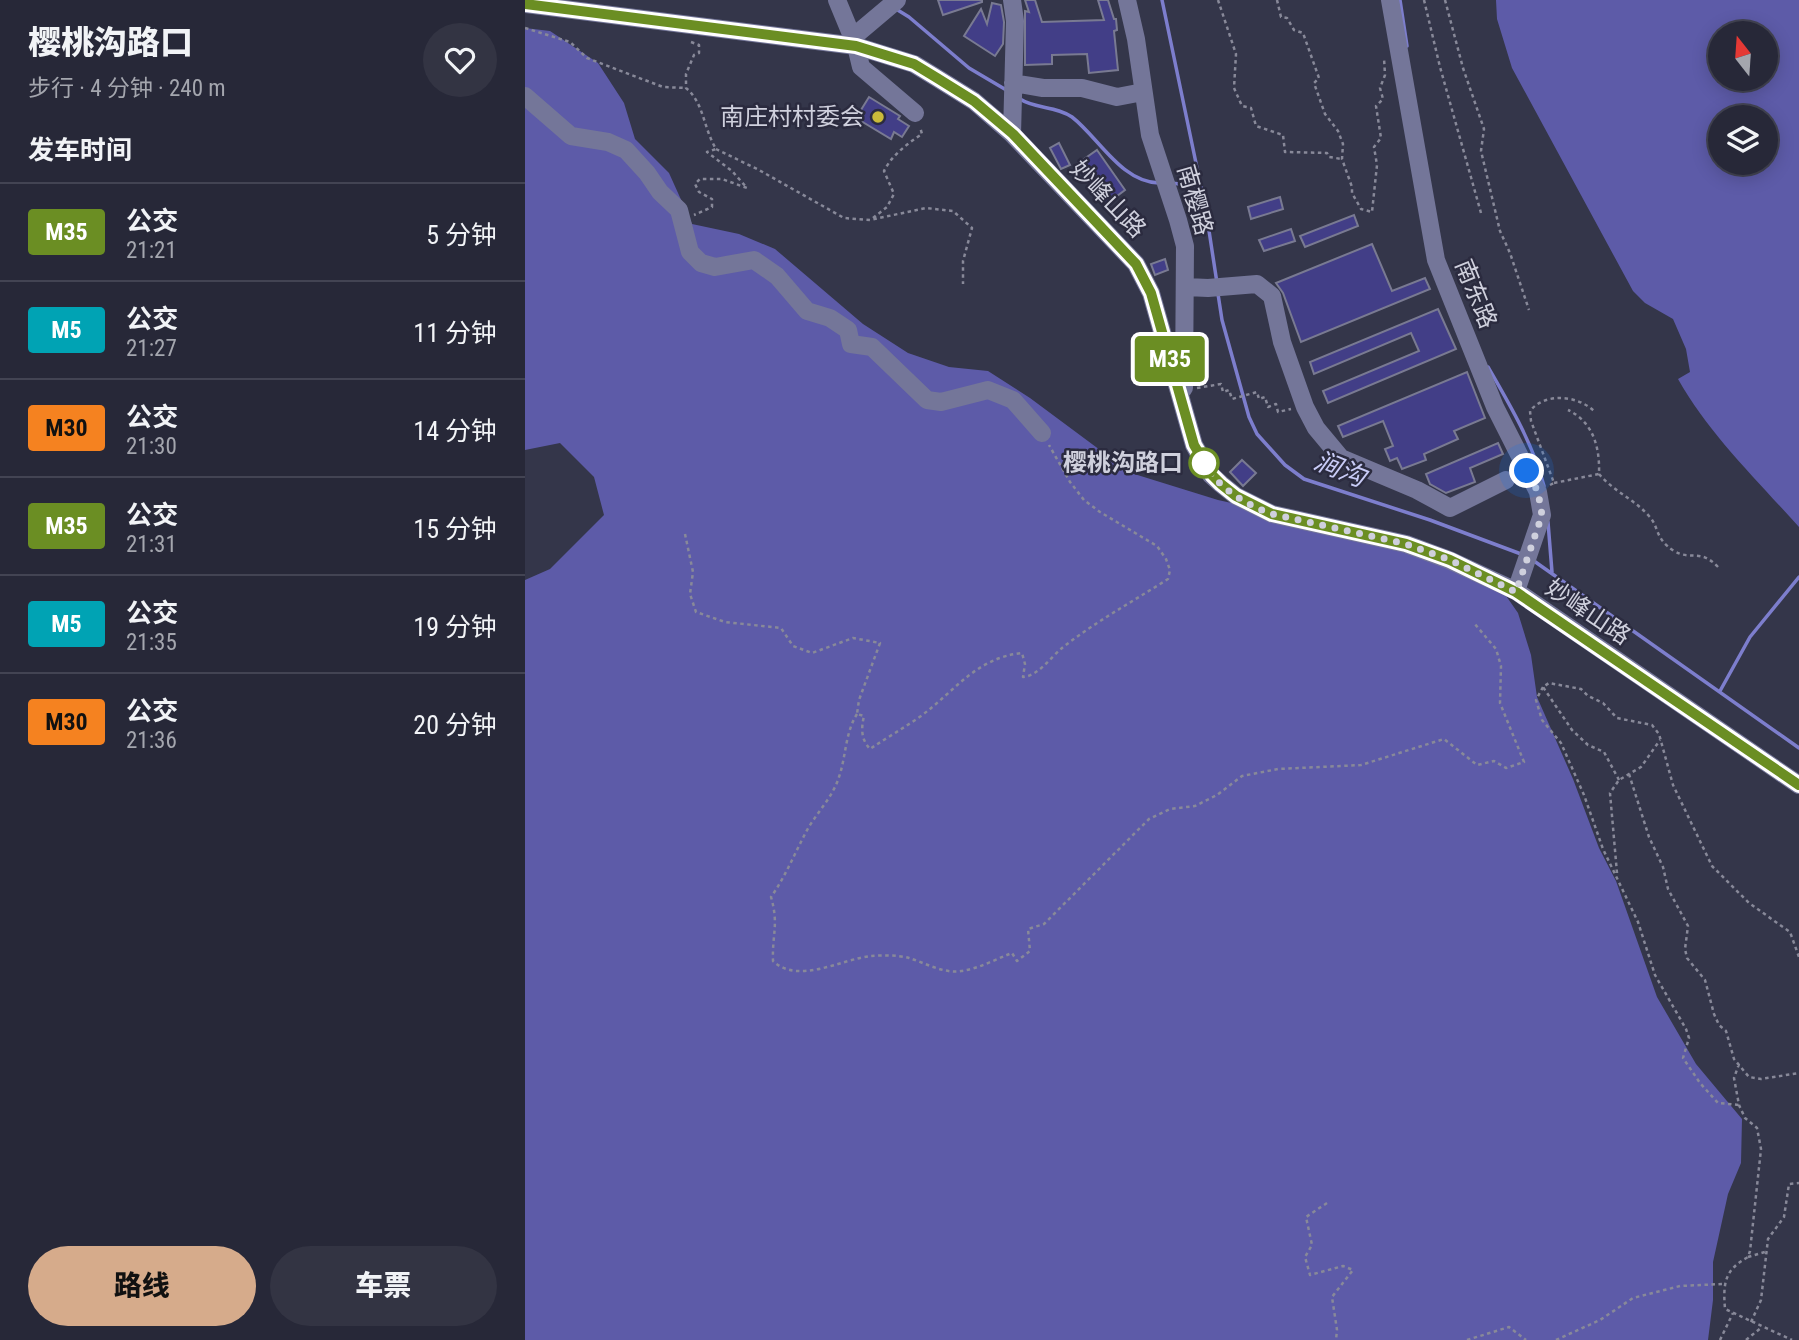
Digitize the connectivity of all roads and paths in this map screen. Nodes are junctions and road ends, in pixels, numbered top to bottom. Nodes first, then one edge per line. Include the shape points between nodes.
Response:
1 (837, 0) edge
2 (897, 0) edge
3 (1011, 0) edge
4 (1127, 0) edge
5 (1218, 0) edge
6 (1277, 0) edge
7 (1390, 0) edge
8 (1425, 0) edge
9 (1445, 0) edge
10 (525, 4) edge
11 (607, 6) edge
12 (679, 23) junction
13 (525, 28) edge
14 (854, 42) junction
15 (1384, 51) dead end
16 (685, 88) junction
17 (1013, 90) junction
18 (1143, 92) junction
19 (525, 96) edge
20 (915, 113) joint
21 (1013, 134) junction
22 (716, 149) junction
23 (1342, 159) junction
24 (1481, 213) dead end
25 (681, 219) junction
26 (870, 220) junction
27 (963, 284) dead end
28 (1186, 287) junction
29 (1529, 310) dead end
30 (1209, 388) dead end
31 (1283, 410) dead end
32 (1568, 410) dead end
33 (1595, 412) dead end
34 (1185, 418) junction
35 (1042, 433) joint
36 (1599, 474) junction
37 (1506, 480) dead end
38 (685, 534) dead end
39 (1718, 567) dead end
40 (1516, 592) junction
41 (1473, 623) dead end
42 (1543, 687) junction
43 (857, 714) junction
44 (1660, 740) junction
45 (1629, 774) junction
46 (1619, 780) junction
47 (1799, 785) edge
48 (1617, 876) junction
49 (1799, 957) edge
50 (1739, 1064) junction
51 (1799, 1073) edge
52 (1739, 1105) junction
53 (1799, 1183) edge
54 (1327, 1203) dead end
55 (1767, 1252) junction
56 (1748, 1256) junction
57 (1723, 1284) junction
58 (1733, 1313) junction
59 (1751, 1322) junction
60 (1762, 1327) junction
61 (1336, 1340) edge
62 (1467, 1340) edge
63 (1526, 1340) edge
64 (1556, 1340) edge
65 (1720, 1340) edge
66 (1746, 1340) edge
67 (1792, 1340) edge

1 - 14 street
2 - 14 street
3 - 17 street via 1015,21
4 - 18 street, 南樱路
5 - 23 path via 1236,54 1234,88 1241,106 1251,108 1256,126 1283,135 1285,152 1327,153
6 - 23 path via 1281,17 1303,33 1313,56 1319,78 1314,83 1343,144
7 - 40 street, 南东路 via 1436,260 1495,407 1538,492 1542,515
8 - 24 path
9 - 29 path via 1484,128 1481,151 1500,231
10 - 11 street, 妙峰山路
11 - 12 street, 妙峰山路
12 - 14 street, 妙峰山路
12 - 16 path via 688,41 699,45
13 - 16 path via 570,42 587,58 663,87
14 - 20 street via 861,67
14 - 21 street, 妙峰山路 via 914,64 974,101
15 - 23 path via 1383,99 1376,106 1381,138 1374,147 1377,165 1372,212 1361,209
16 - 22 path via 697,97
17 - 18 street via 1082,88 1117,97
17 - 21 street
18 - 28 street, 南樱路 via 1148,127 1185,246
19 - 25 street via 571,136 626,150 679,210
20 - 26 path via 922,134 889,161 884,171 894,194 887,207
21 - 34 street, 妙峰山路 via 1136,264 1151,293
22 - 25 path via 707,152 747,188 722,179 700,179 695,184 712,199 712,207
22 - 26 path via 844,218
25 - 35 street via 689,252 701,263 715,267 754,260 777,276 807,311 848,330 851,344 883,356 926,400 941,402 988,390 1013,400
26 - 27 path via 926,208 953,211 972,228 963,261
28 - 34 street, 南樱路
28 - 37 street via 1257,284 1272,296 1282,342 1305,407 1341,458 1450,508
30 - 31 path via 1221,384 1232,399 1257,392 1268,407 1276,404 1278,412
32 - 36 path via 1595,438
33 - 36 path via 1579,400 1555,398 1530,411 1552,484
34 - 40 street, 妙峰山路 via 1212,475 1257,509 1406,544
35 - 43 path via 1084,500 1157,546 1170,570 1168,579 1093,625 1030,677 1023,677 1022,653 989,661 921,716 870,749 861,727 864,716
36 - 39 path via 1652,517 1665,544 1677,553 1709,557
38 - 43 path via 696,612 725,622 781,628 793,646 812,653 853,638 880,643
40 - 47 street, 妙峰山路
41 - 43 path via 1496,649 1501,666 1500,703 1524,762 1506,768 1494,761 1477,765 1444,739 1361,765 1278,769 1242,776 1195,806 1170,808 1149,819 1044,924 1028,929 1030,951 1017,961 1012,953 959,972 906,957 849,959 800,971 780,968 773,961 777,929 771,897 806,831 831,796
42 - 44 path via 1549,683 1581,690 1617,718 1652,725
42 - 46 path via 1572,730 1604,752
42 - 48 path via 1536,701 1542,720 1561,743
44 - 45 path
44 - 49 path via 1673,785 1712,866 1749,903 1790,932
45 - 46 path
45 - 50 path via 1668,889 1688,926 1687,958 1705,980 1714,1014
46 - 48 path via 1610,793
48 - 52 path via 1655,975 1686,1029 1689,1038 1683,1058 1718,1103
50 - 51 path via 1749,1077 1761,1079
50 - 52 path via 1734,1078
52 - 56 path via 1757,1128 1761,1149
53 - 55 path via 1789,1184 1784,1217 1768,1239
54 - 61 path via 1306,1217 1312,1245 1305,1257 1310,1275 1343,1266 1353,1270 1332,1297
55 - 56 path
55 - 59 path via 1761,1300
56 - 57 path
57 - 58 path via 1725,1309
57 - 64 path via 1680,1286 1633,1298 1600,1320
58 - 59 path
58 - 65 path
59 - 60 path
60 - 66 path
60 - 67 path
62 - 63 path via 1509,1327

